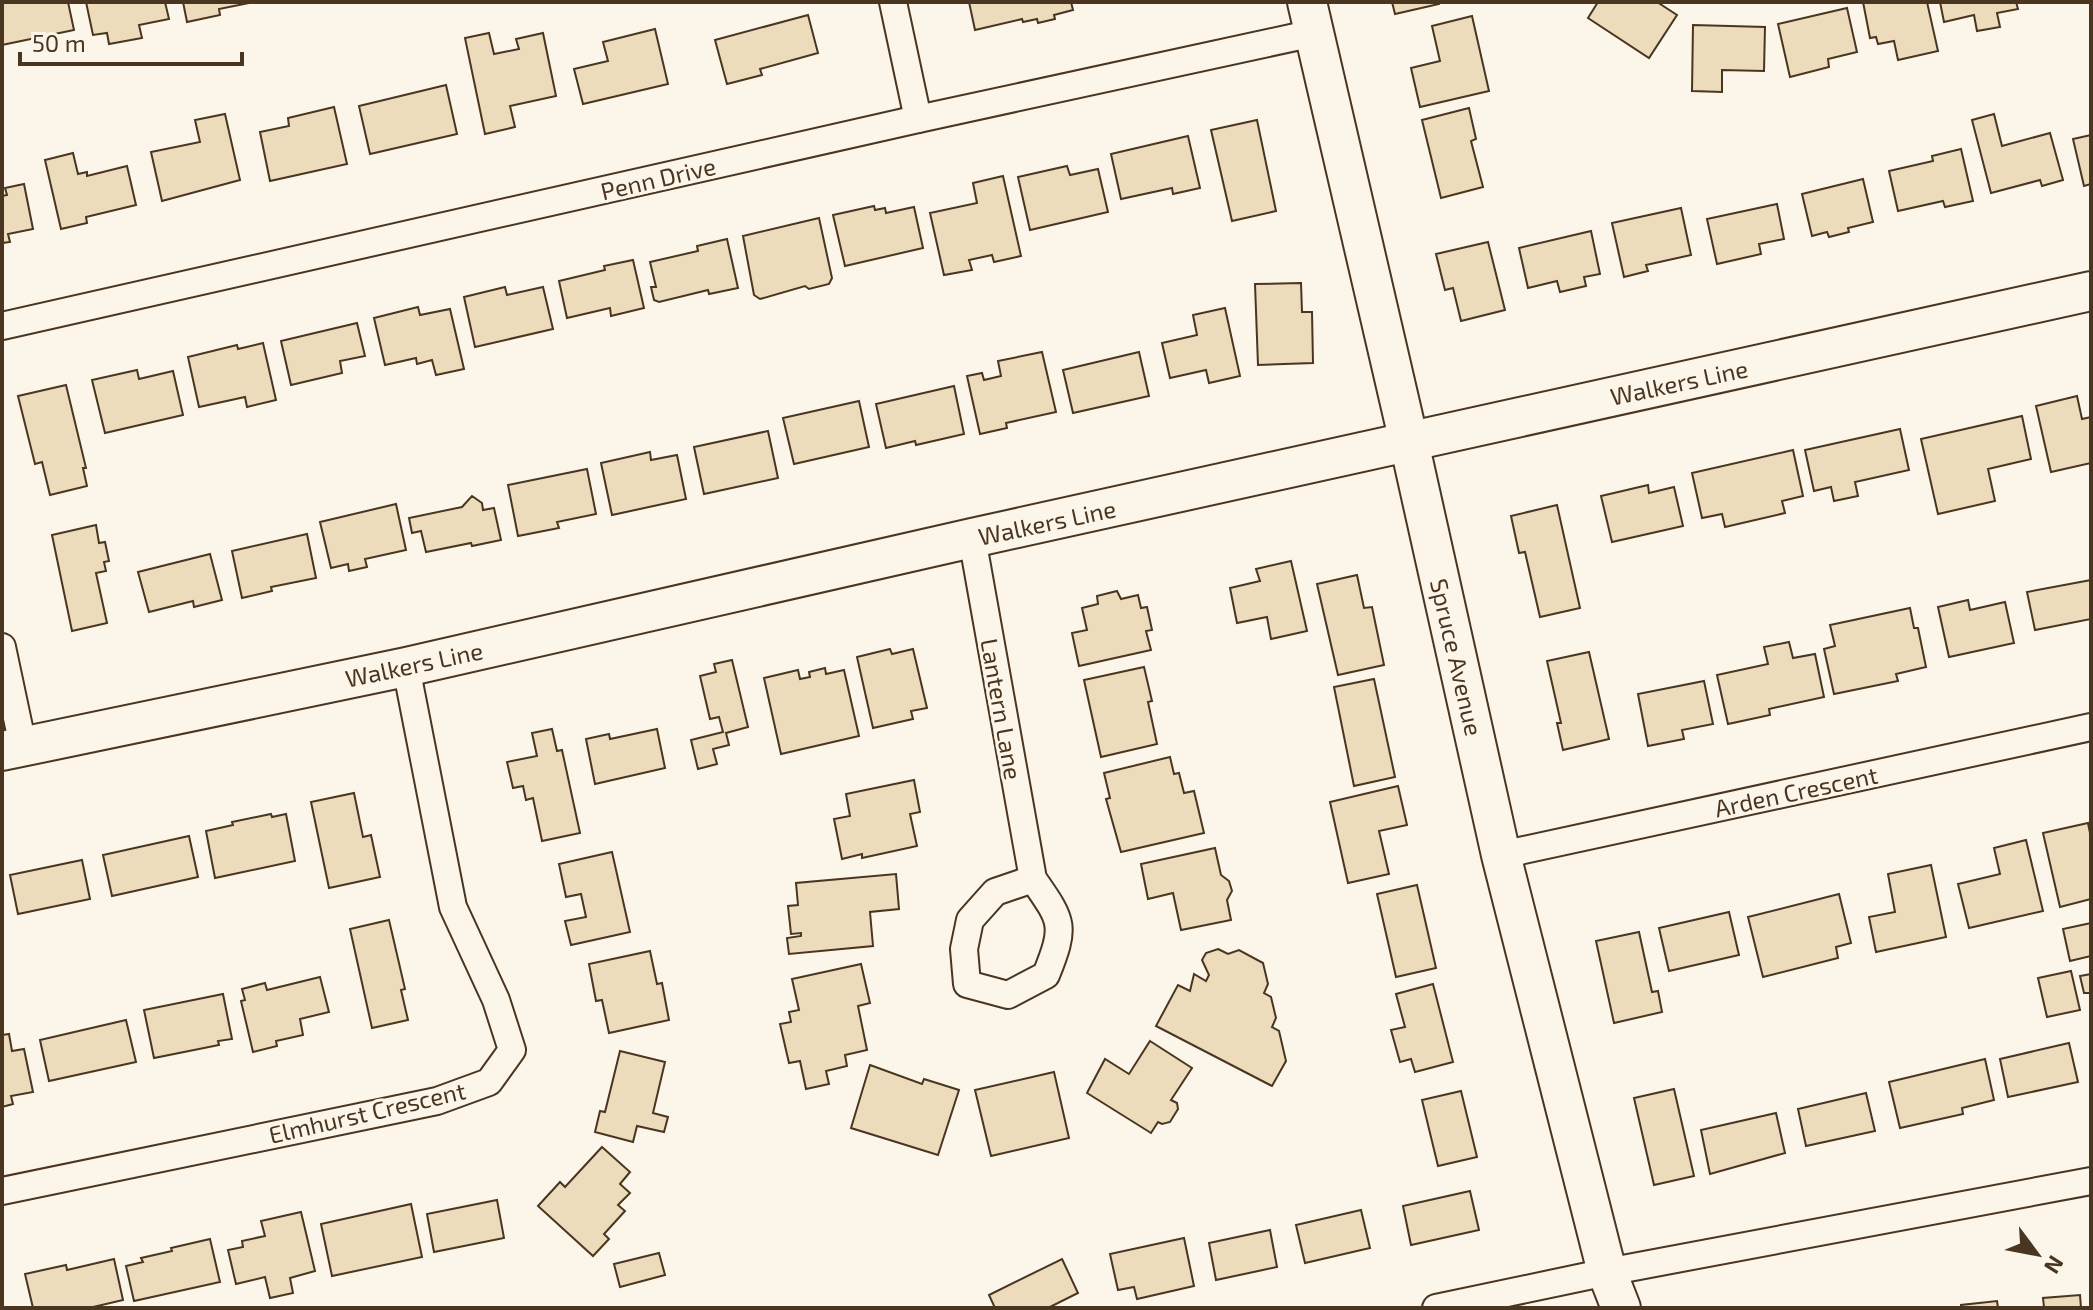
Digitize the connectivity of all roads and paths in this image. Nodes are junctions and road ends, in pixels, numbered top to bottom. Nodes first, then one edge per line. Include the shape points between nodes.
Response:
1 (893, 2) edge
2 (1310, 18) edge
3 (918, 119) junction
4 (2091, 291) edge
5 (2, 326) edge
6 (1409, 442) junction
7 (972, 538) junction
8 (2, 647) edge
9 (406, 667) junction
10 (2091, 727) edge
11 (12, 748) edge
12 (1501, 855) junction
13 (1033, 879) junction
14 (2091, 1181) edge
15 (2, 1191) edge
16 (1607, 1272) junction
17 (1436, 1308) edge
18 (1621, 1308) edge

1 - 3 street
2 - 3 street, Penn Drive
2 - 6 main road, Spruce Avenue
3 - 5 street, Penn Drive
4 - 6 main road, Walkers Line
6 - 7 main road, Walkers Line
6 - 12 main road, Spruce Avenue
7 - 9 main road, Walkers Line
7 - 13 street, Lantern Lane
8 - 11 street
9 - 11 main road, Walkers Line
9 - 15 street, Elmhurst Crescent via 453,907 496,1000 512,1050 489,1082 437,1101
10 - 12 street, Arden Crescent
12 - 16 main road, Spruce Avenue
13 - 13 street, Lantern Lane via 995,892 970,920 964,949 967,984 1008,995 1046,975 1060,940 1056,912
14 - 16 street
16 - 17 street
16 - 18 main road, Spruce Avenue

